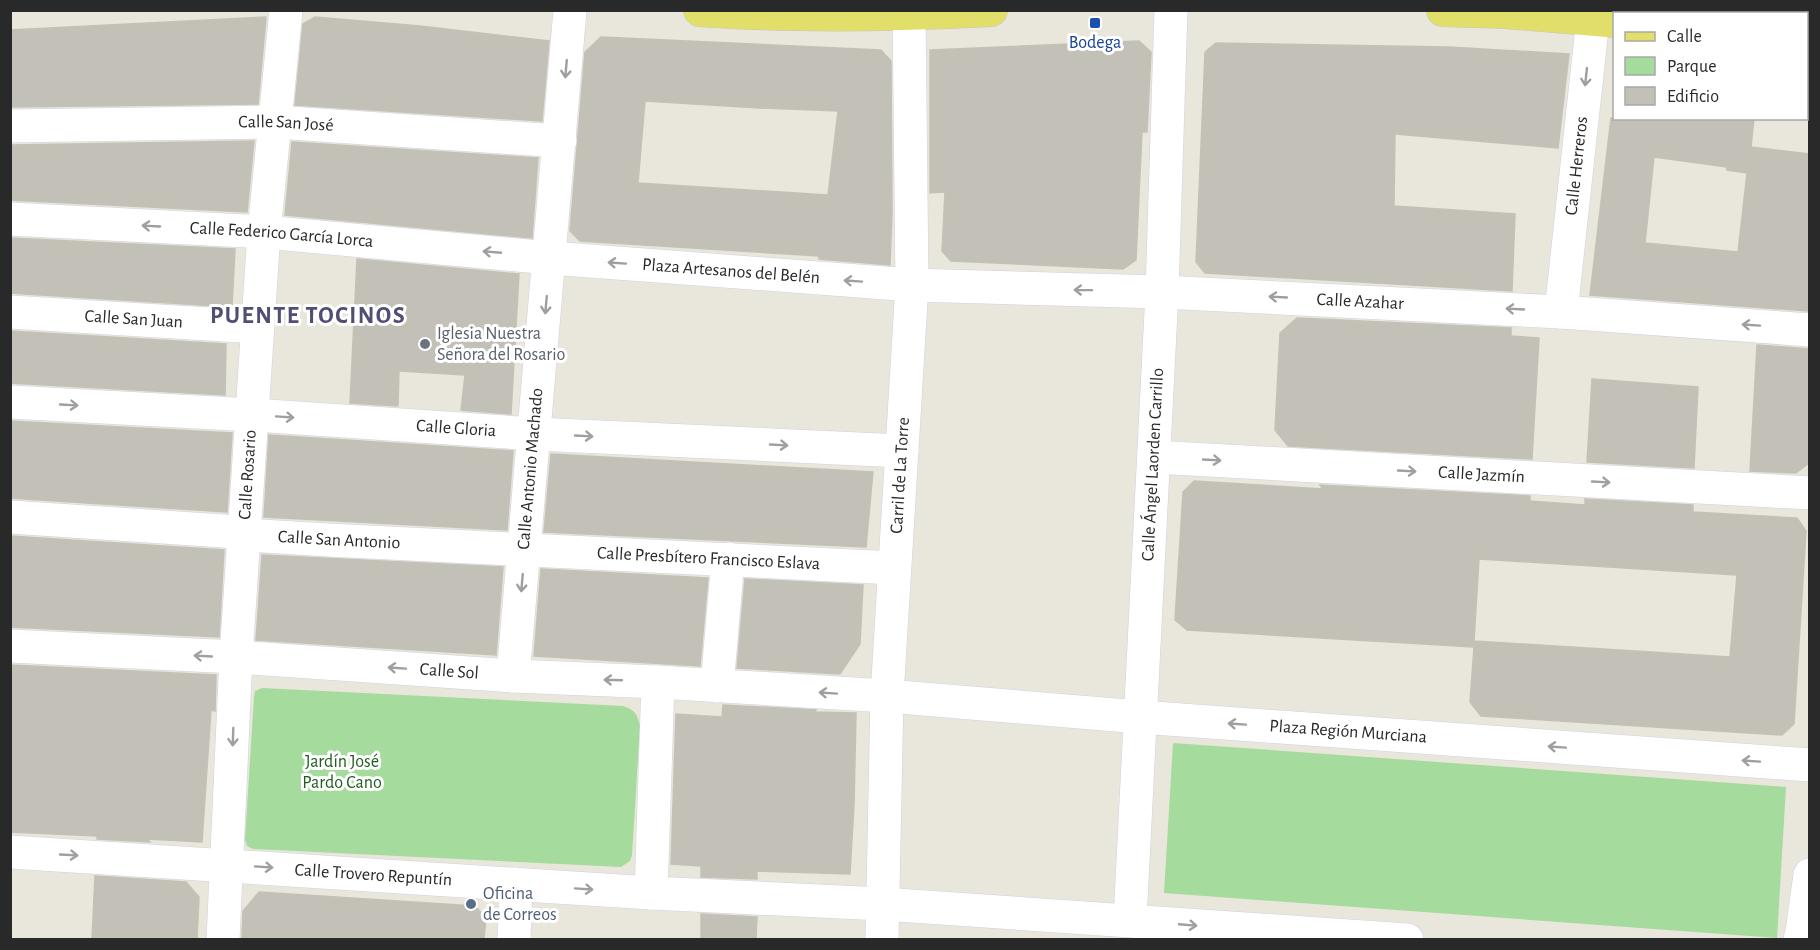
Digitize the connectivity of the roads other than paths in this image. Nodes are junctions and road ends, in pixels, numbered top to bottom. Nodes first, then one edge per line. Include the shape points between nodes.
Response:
1 (286, 10) edge
2 (570, 10) edge
3 (700, 10) edge
4 (991, 10) edge
5 (1171, 10) edge
6 (1443, 10) edge
7 (1506, 11) edge
8 (909, 12) edge
9 (1604, 20) edge
10 (275, 122) junction
11 (10, 126) edge
12 (560, 141) junction
13 (10, 219) edge
14 (264, 232) junction
15 (550, 258) junction
16 (912, 285) junction
17 (1162, 292) junction
18 (10, 312) edge
19 (1561, 312) junction
20 (258, 327) junction
21 (1809, 330) edge
22 (10, 402) edge
23 (253, 415) junction
24 (535, 434) junction
25 (902, 451) junction
26 (1154, 457) junction
27 (1809, 494) edge
28 (10, 517) edge
29 (244, 535) junction
30 (525, 549) junction
31 (728, 559) junction
32 (894, 568) junction
33 (10, 646) edge
34 (236, 657) junction
35 (513, 676) junction
36 (658, 682) junction
37 (717, 686) junction
38 (887, 696) junction
39 (1140, 717) junction
40 (1809, 765) edge
41 (10, 852) edge
42 (227, 865) junction
43 (1809, 875) edge
44 (516, 884) junction
45 (651, 893) junction
46 (882, 904) junction
47 (1130, 920) junction
48 (223, 939) edge
49 (514, 939) edge
50 (882, 939) edge
51 (1407, 939) edge
52 (1800, 939) edge

1 - 10 street, Calle Rosario
2 -> 12 street, Calle Antonio Machado
3 - 8 main road via 793,14
4 - 8 main road
5 - 17 street, Calle Ángel Laorden Carrillo
6 - 7 main road
7 - 9 main road
8 - 16 street, Carril de La Torre
9 -> 19 street, Calle Herreros
10 - 11 street, Calle San José
10 - 12 street, Calle San José
10 - 14 street, Calle Rosario
12 - 15 street, Calle Antonio Machado
14 -> 13 street, Calle Federico García Lorca
15 -> 14 street, Calle Federico García Lorca
14 - 20 street, Calle Rosario
16 -> 15 street, Plaza Artesanos del Belén
15 -> 24 street, Calle Antonio Machado
17 -> 16 street, Calle Azahar
16 - 25 street, Carril de La Torre
19 -> 17 street, Calle Azahar
17 - 26 street, Calle Ángel Laorden Carrillo
18 - 20 street, Calle San Juan
21 -> 19 street, Calle Azahar
20 - 23 street, Calle Rosario
22 -> 23 street, Calle Gloria
23 -> 24 street, Calle Gloria
23 - 29 street, Calle Rosario
24 -> 25 street, Calle Gloria
24 - 30 street, Calle Antonio Machado
25 - 32 street, Carril de La Torre
26 -> 27 street, Calle Jazmín
26 - 39 street, Calle Ángel Laorden Carrillo
28 - 29 street, Calle San Antonio
29 - 30 street, Calle San Antonio
29 - 34 street, Calle Rosario
30 - 31 street, Calle Presbítero Francisco Eslava
30 -> 35 street, Calle Antonio Machado
31 - 32 street, Calle Presbítero Francisco Eslava
31 - 37 street
32 - 38 street, Carril de La Torre
34 -> 33 street, Calle Sol
35 -> 34 street, Calle Sol
34 -> 42 street, Calle Rosario
36 -> 35 street, Calle Sol
36 - 37 street, Calle Sol
36 - 45 street
38 -> 37 street, Calle Sol
38 - 39 street, Plaza Región Murciana
38 - 46 street, Carril de La Torre
40 -> 39 street, Plaza Región Murciana
39 - 47 street, Calle Ángel Laorden Carrillo
41 -> 42 street, Calle Trovero Repuntín
42 -> 44 street, Calle Trovero Repuntín
42 - 48 street, Calle Rosario
43 - 52 street
44 -> 45 street, Calle Trovero Repuntín
44 - 49 street
45 - 46 street, Calle Trovero Repuntín
46 - 47 street
46 - 50 street, Carril de La Torre
47 -> 51 street

